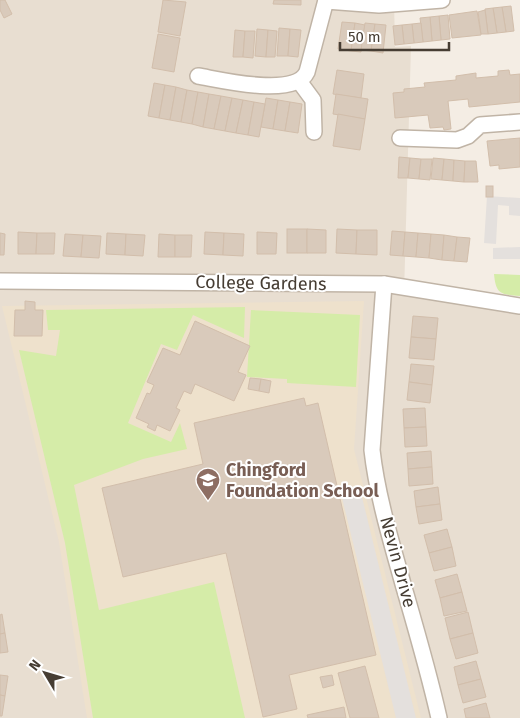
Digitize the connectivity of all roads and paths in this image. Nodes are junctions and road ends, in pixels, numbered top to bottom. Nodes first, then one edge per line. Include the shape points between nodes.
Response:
1 (326, 0) edge
2 (442, 0) edge
3 (198, 76) dead end
4 (299, 81) junction
5 (520, 122) edge
6 (314, 132) dead end
7 (400, 138) dead end
8 (0, 281) edge
9 (384, 284) junction
10 (520, 306) edge
11 (439, 718) edge

1 - 2 street via 379,5
1 - 4 street via 307,72
3 - 4 street via 269,86
4 - 6 street via 313,100
5 - 7 street via 480,125 468,136 457,140
8 - 9 street, College Gardens
9 - 10 street, College Gardens
9 - 11 street, Nevin Drive via 373,463 388,533 426,661

